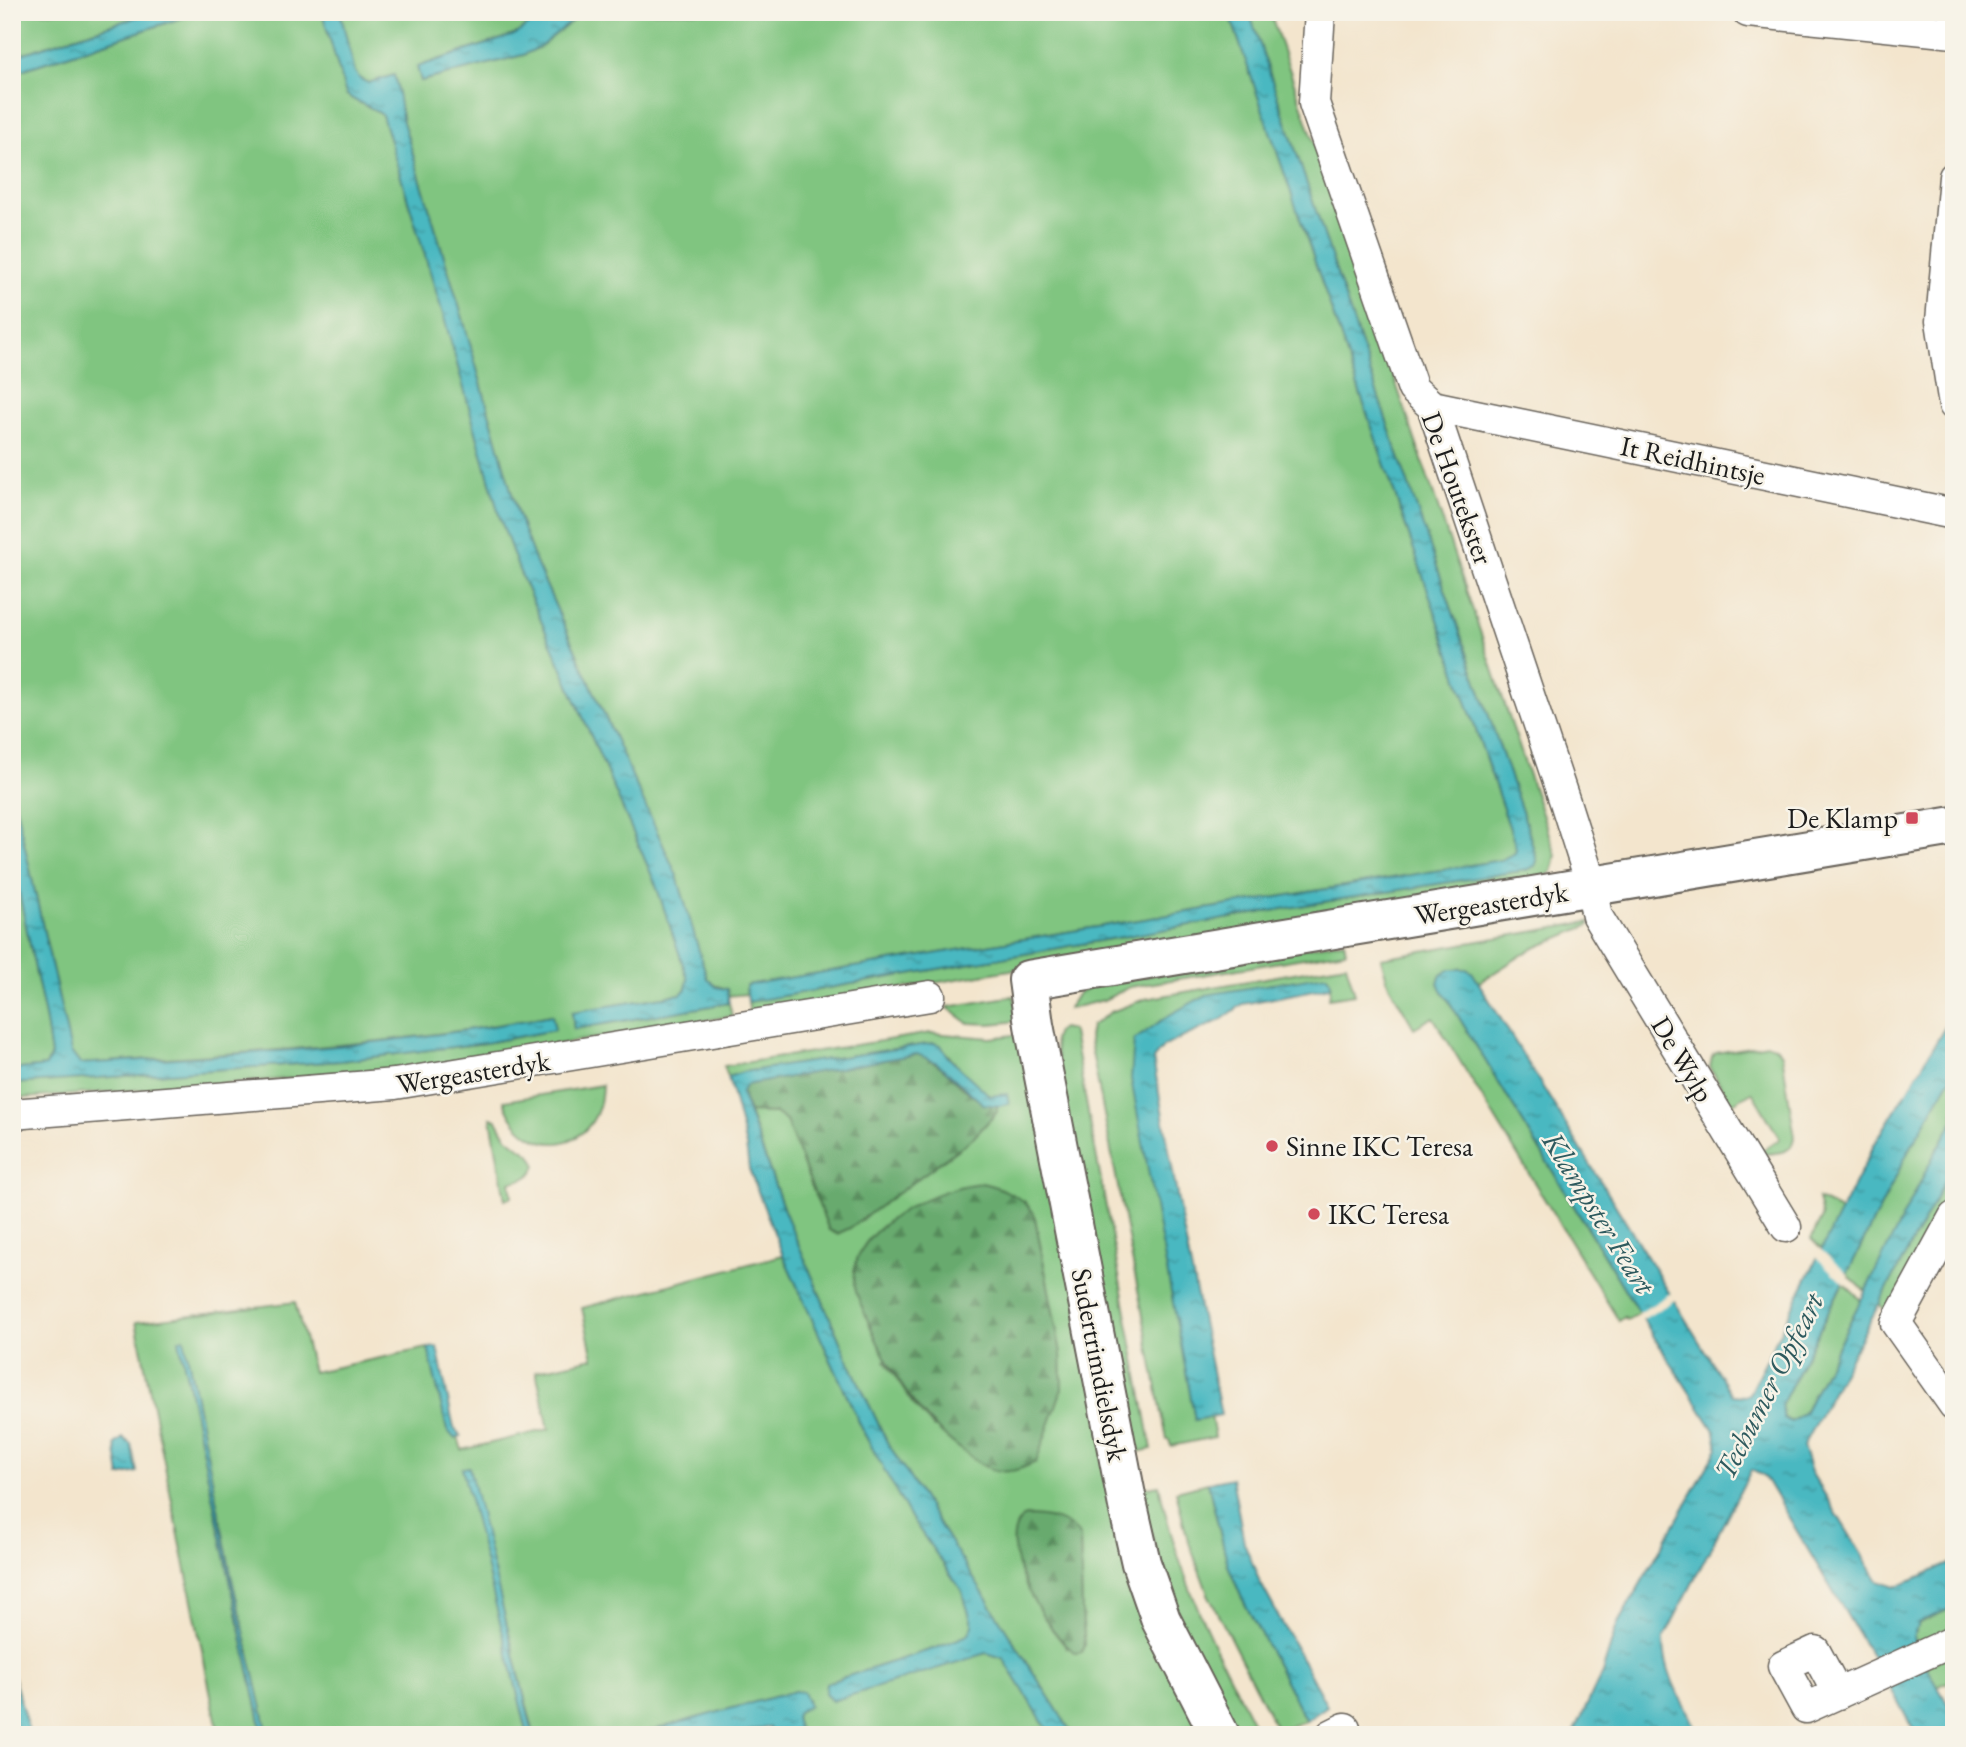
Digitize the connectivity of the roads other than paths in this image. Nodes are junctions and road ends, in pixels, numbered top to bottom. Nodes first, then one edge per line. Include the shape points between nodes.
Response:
1 (1320, 12) edge
2 (1748, 12) edge
3 (1954, 33) edge
4 (1954, 177) edge
5 (1954, 405) edge
6 (1432, 406) junction
7 (1954, 514) edge
8 (1954, 825) edge
9 (1590, 887) junction
10 (1028, 980) joint
11 (930, 996) dead end
12 (12, 1114) edge
13 (1954, 1217) edge
14 (1786, 1227) dead end
15 (1954, 1405) edge
16 (1944, 1646) edge
17 (1838, 1694) dead end
18 (1220, 1735) edge

1 - 6 street, De Houtekster via 1314,103 1413,389
2 - 3 street
4 - 5 street via 1941,321
6 - 7 street, It Reidhintsje
6 - 9 street, De Houtekster
8 - 9 street, Wergeasterdyk
9 - 10 street, Wergeasterdyk
9 - 14 street, De Wylp via 1597,916 1610,940
10 - 18 street, Sudertrimdielsdyk via 1141,1563 1161,1620
11 - 12 street, Wergeasterdyk via 395,1084
13 - 15 street via 1896,1323
16 - 17 street

